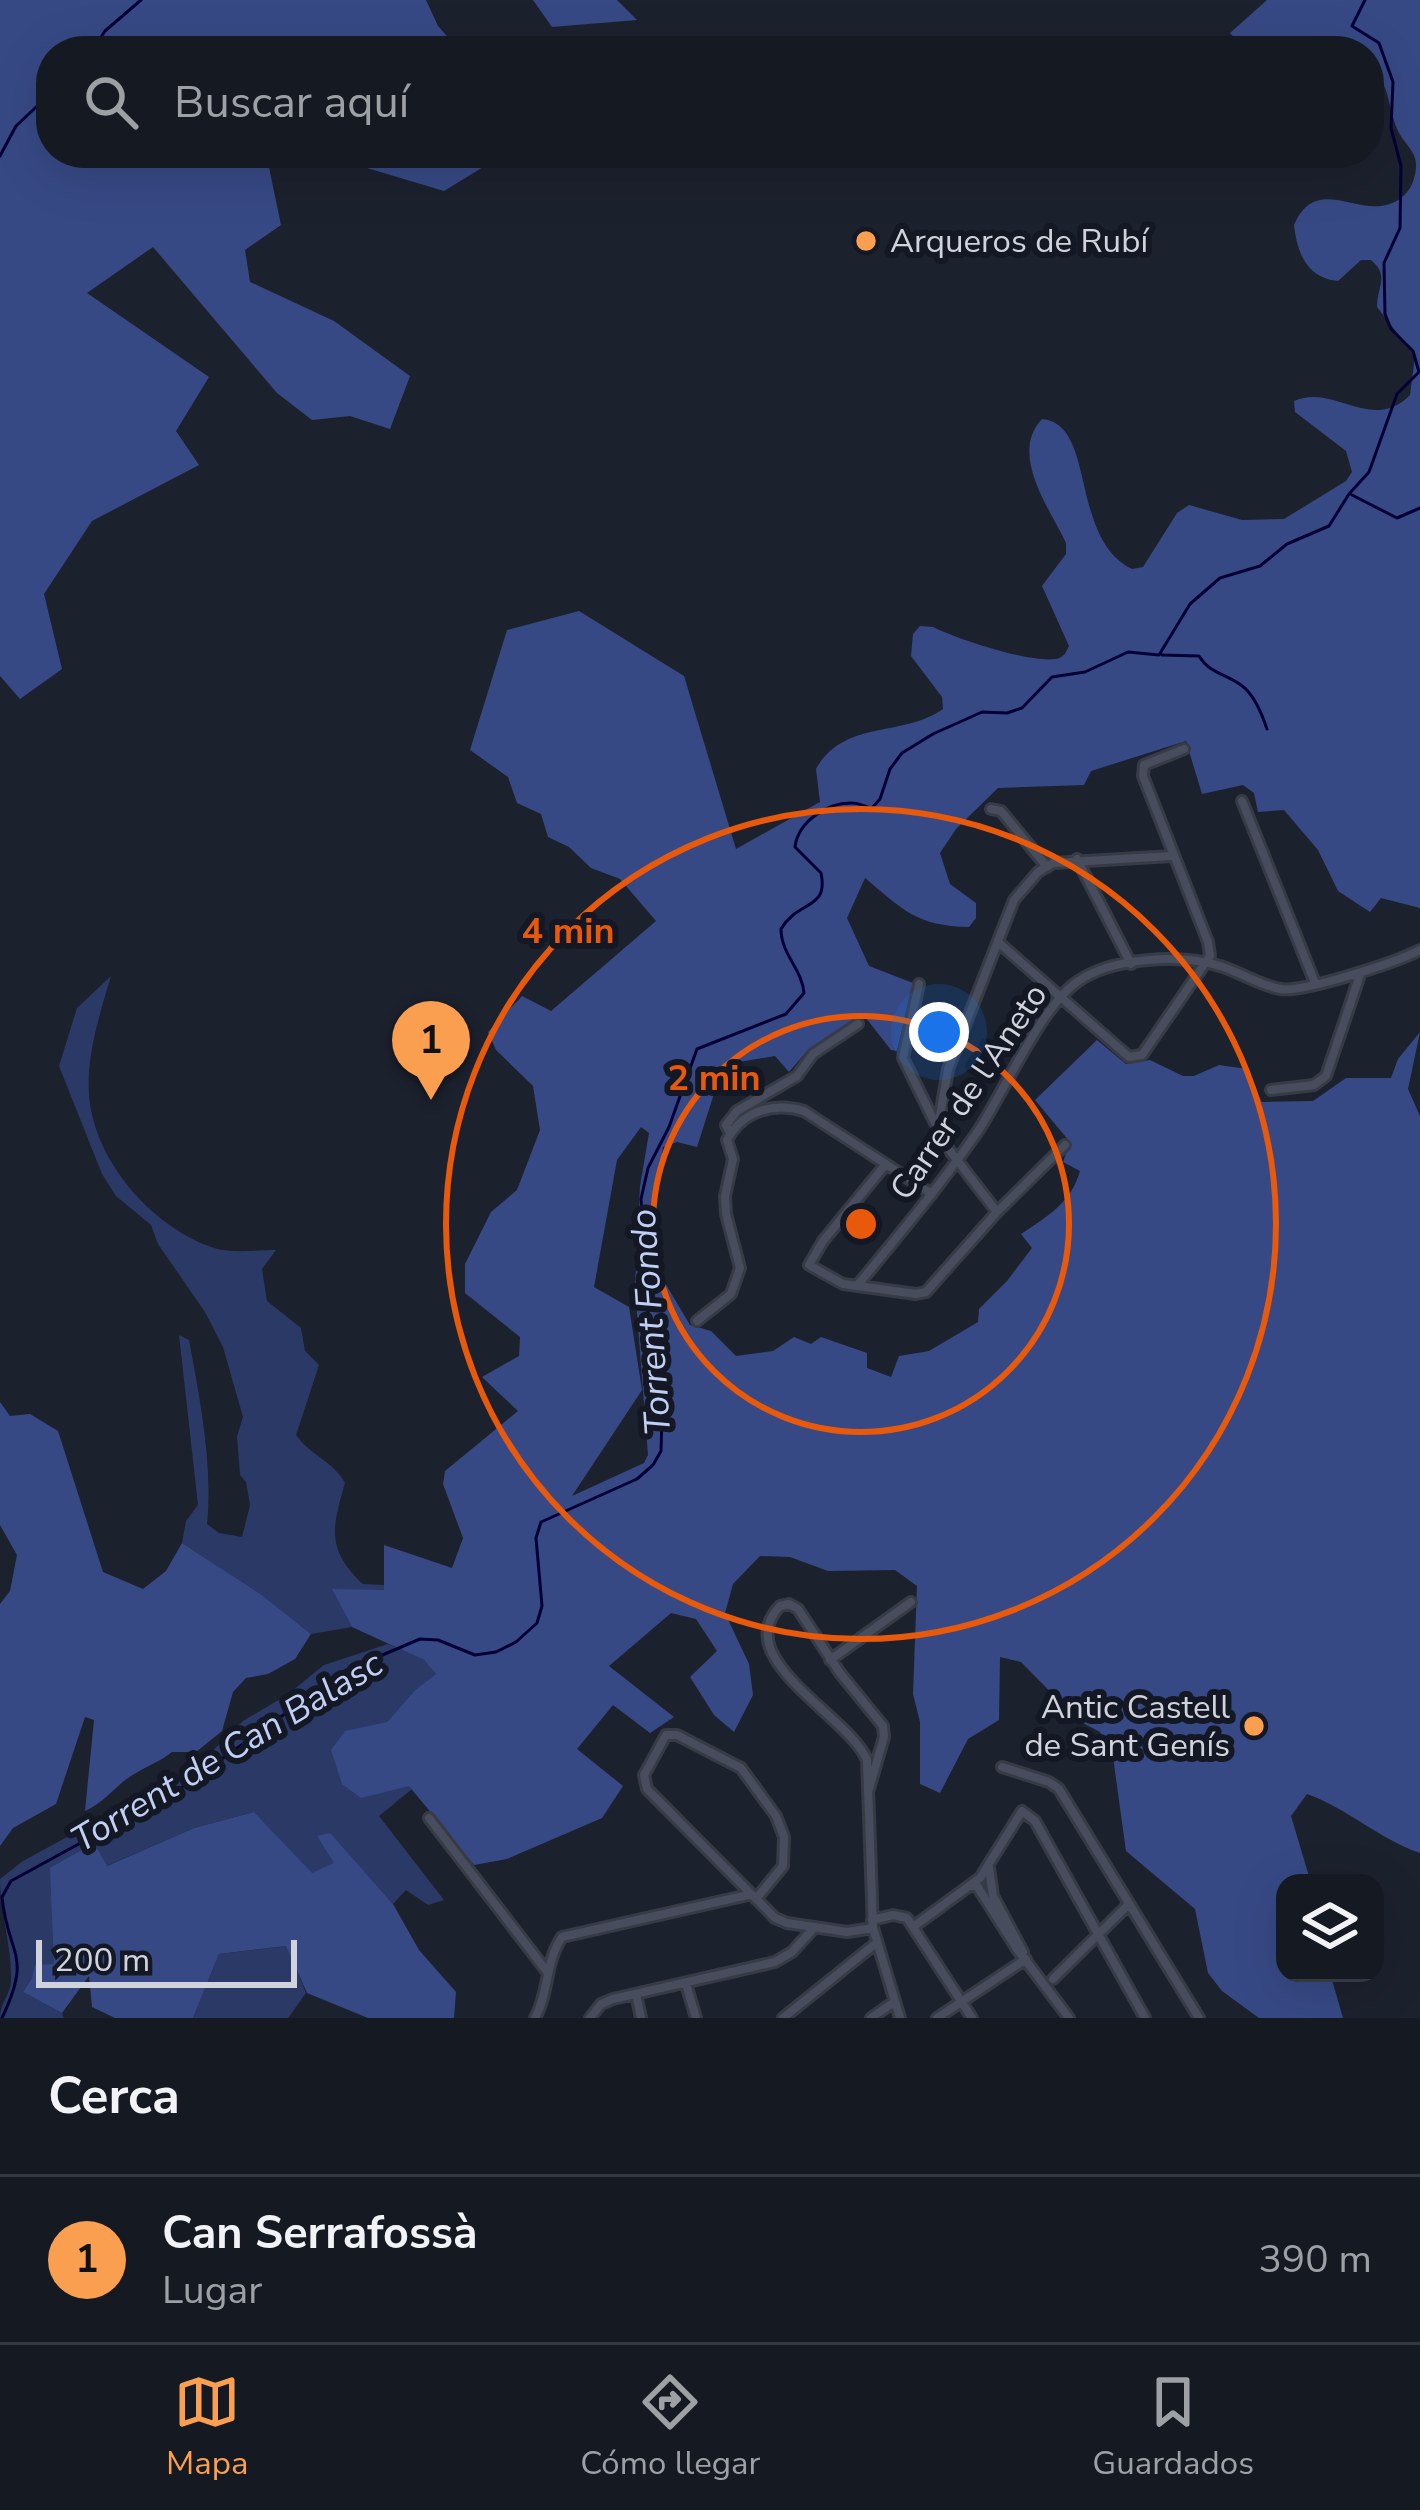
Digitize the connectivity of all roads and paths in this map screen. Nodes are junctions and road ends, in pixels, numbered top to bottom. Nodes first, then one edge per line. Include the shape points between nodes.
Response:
1 (1184, 749) dead end
2 (1242, 801) dead end
3 (991, 809) dead end
4 (1172, 856) junction
5 (1077, 859) junction
6 (1047, 867) junction
7 (998, 942) junction
8 (1420, 950) edge
9 (1207, 963) junction
10 (1131, 964) junction
11 (1362, 971) junction
12 (1315, 982) junction
13 (920, 984) dead end
14 (1060, 998) junction
15 (859, 1024) dead end
16 (1271, 1090) dead end
17 (937, 1130) junction
18 (730, 1133) junction
19 (1065, 1145) dead end
20 (956, 1161) junction
21 (886, 1164) junction
22 (932, 1194) junction
23 (997, 1212) junction
24 (857, 1286) junction
25 (697, 1321) dead end
26 (911, 1602) dead end
27 (830, 1660) junction
28 (1002, 1766) dead end
29 (868, 1789) junction
30 (429, 1818) dead end
31 (988, 1865) junction
32 (970, 1886) junction
33 (753, 1897) junction
34 (1127, 1906) junction
35 (872, 1924) junction
36 (814, 1928) junction
37 (913, 1928) junction
38 (1096, 1935) junction
39 (876, 1943) junction
40 (1026, 1959) junction
41 (548, 1973) junction
42 (1053, 1979) dead end
43 (686, 1984) junction
44 (636, 1994) junction
45 (895, 2001) junction
46 (962, 2002) junction
47 (535, 2018) edge
48 (590, 2018) edge
49 (641, 2018) edge
50 (695, 2018) edge
51 (783, 2018) edge
52 (871, 2018) edge
53 (900, 2018) edge
54 (937, 2018) edge
55 (972, 2018) edge
56 (1069, 2018) edge
57 (1145, 2018) edge
58 (1199, 2018) edge

1 - 4 street via 1144,765
2 - 12 street
3 - 6 street
4 - 5 street
4 - 9 street via 1208,942
5 - 6 street
5 - 10 street
6 - 7 street via 1014,900
7 - 14 street
7 - 17 street via 948,1069
8 - 11 street, Carrer de l'Aneto
9 - 10 street, Carrer de l'Aneto
9 - 12 street, Carrer de l'Aneto via 1286,990
9 - 14 street via 1136,1057
10 - 14 street, Carrer de l'Aneto via 1080,979
11 - 12 street, Carrer de l'Aneto
11 - 16 street via 1326,1076
13 - 17 street via 903,1058
14 - 20 street, Carrer de l'Aneto
15 - 18 street via 813,1054 797,1076 737,1111 726,1125
17 - 20 street
18 - 21 street via 742,1118 788,1106
18 - 25 street via 724,1196 740,1268 731,1294
19 - 23 street
20 - 22 street, Carrer de l'Aneto
20 - 23 street
21 - 22 street
21 - 24 street via 809,1265
22 - 24 street, Carrer de l'Aneto
23 - 24 street via 926,1292
26 - 27 street
27 - 29 street via 883,1726
27 - 29 street via 797,1610 789,1604 773,1613 766,1638 772,1654 856,1738
28 - 34 street via 1059,1789
29 - 35 street
30 - 41 street
31 - 32 street
31 - 38 street via 1022,1811 1035,1821
31 - 40 street via 993,1896
32 - 37 street
32 - 40 street
33 - 33 street via 647,1789 644,1775 666,1735 740,1768 776,1816 783,1866
33 - 36 street via 787,1923
33 - 41 street via 562,1937
34 - 38 street
34 - 58 street
35 - 36 street via 847,1932
35 - 37 street via 901,1916
35 - 39 street
36 - 43 street via 775,1962
37 - 46 street
38 - 42 street
38 - 57 street
39 - 45 street
39 - 51 street
40 - 46 street
40 - 56 street
41 - 47 street
43 - 44 street
43 - 50 street
44 - 48 street via 601,2004
44 - 49 street
45 - 52 street
45 - 53 street
46 - 54 street
46 - 55 street

